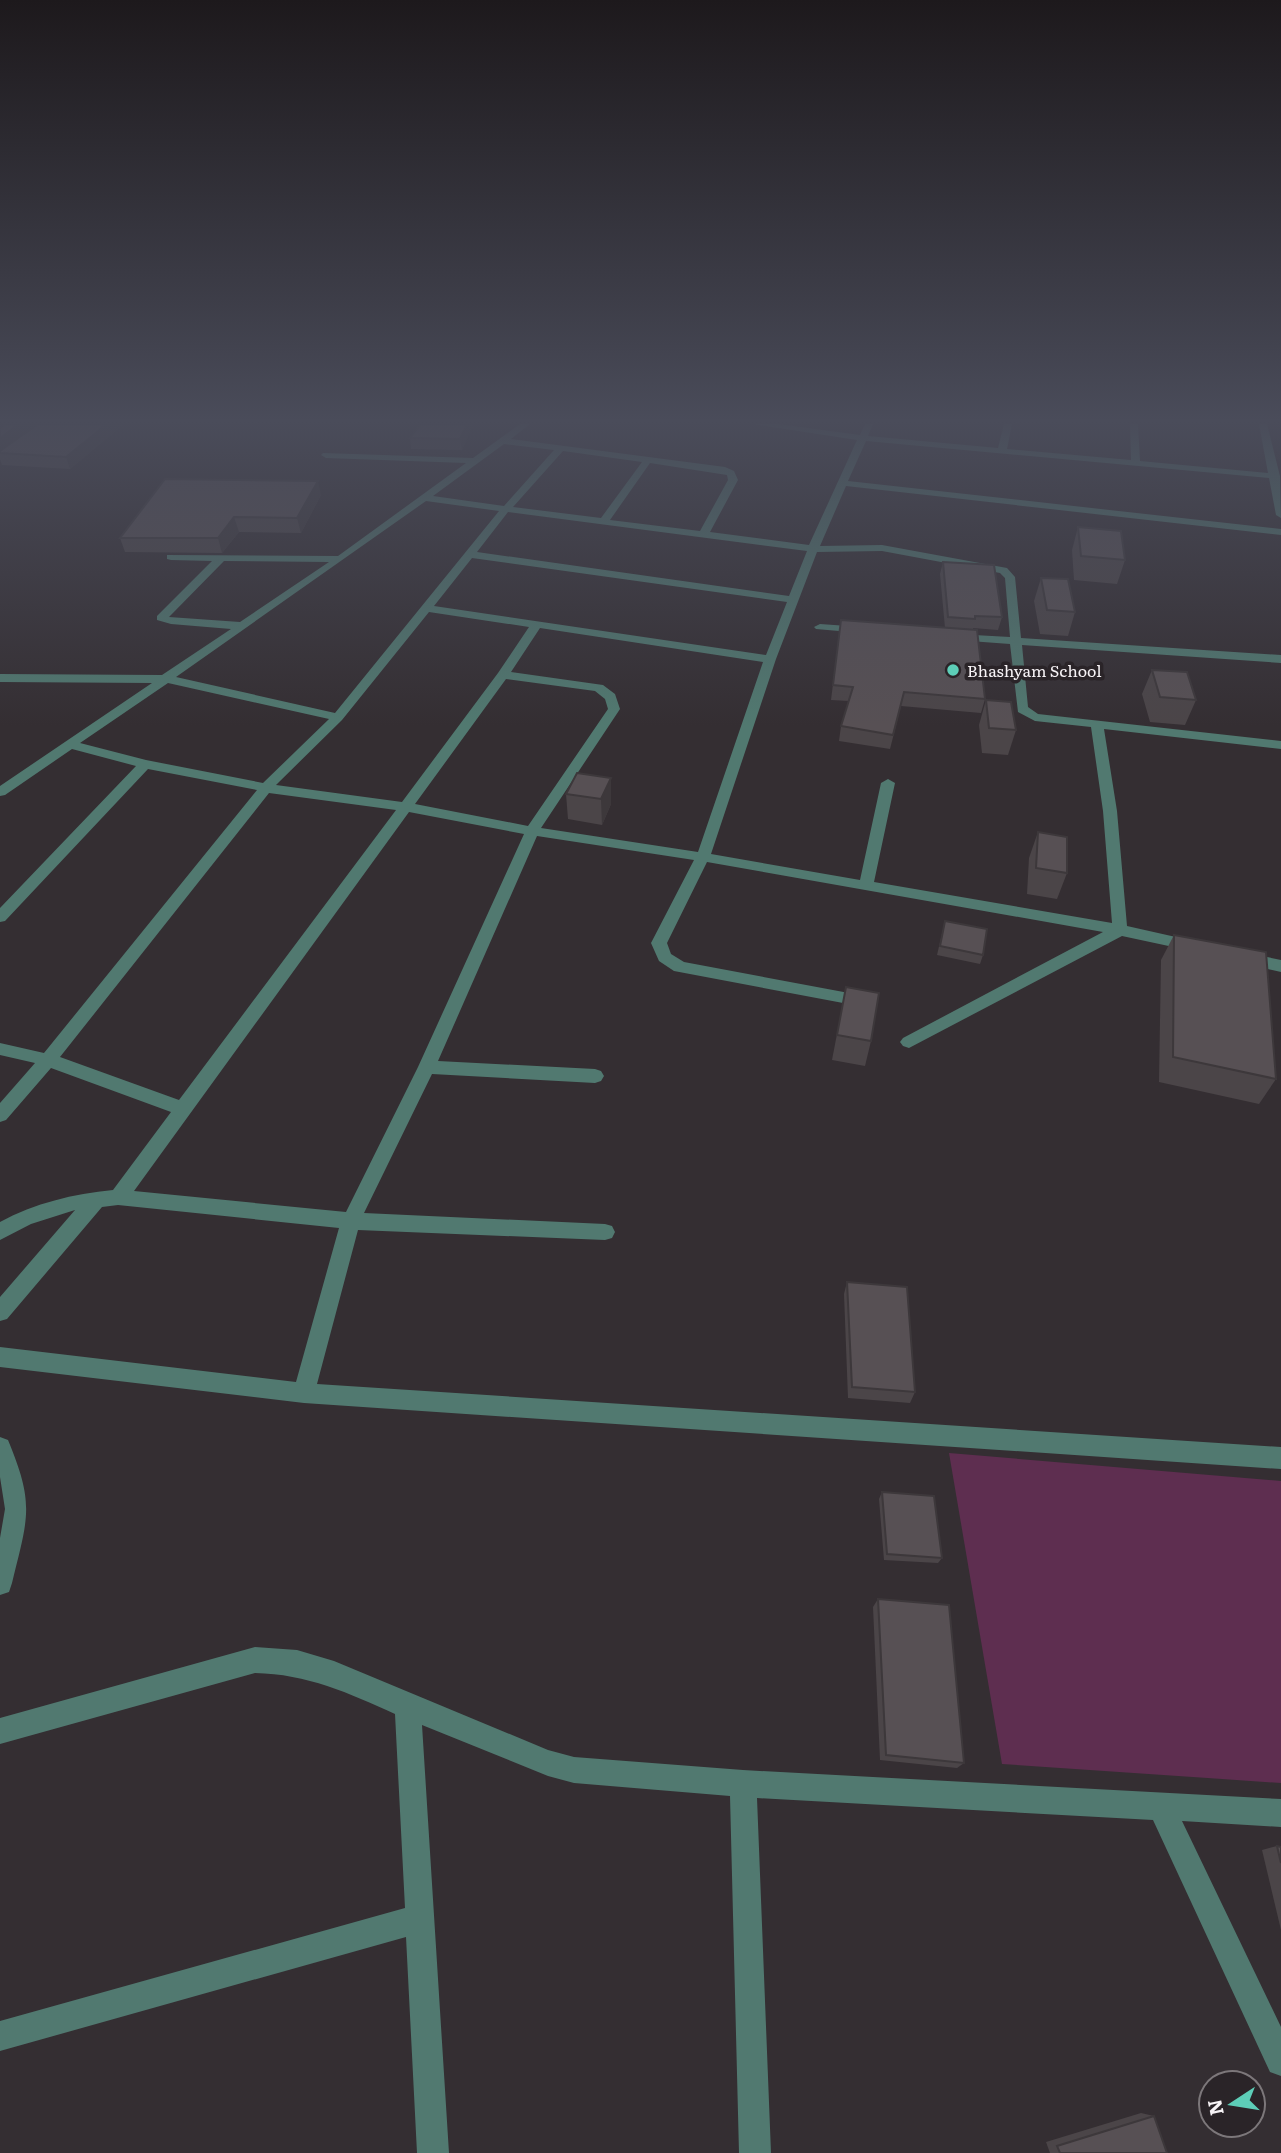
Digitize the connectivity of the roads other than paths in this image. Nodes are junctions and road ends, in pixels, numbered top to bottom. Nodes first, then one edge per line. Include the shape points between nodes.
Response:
1 (387, 524) edge
2 (493, 524) edge
3 (614, 524) edge
4 (709, 524) edge
5 (824, 524) edge
6 (1214, 524) edge
7 (1281, 532) edge
8 (703, 536) junction
9 (813, 549) junction
10 (469, 554) junction
11 (171, 557) edge
12 (221, 558) junction
13 (341, 559) junction
14 (793, 600) junction
15 (426, 608) junction
16 (536, 625) junction
17 (244, 626) junction
18 (820, 627) dead end
19 (872, 631) edge
20 (938, 635) edge
21 (1017, 641) junction
22 (770, 659) junction
23 (1281, 659) edge
24 (503, 675) junction
25 (0, 678) edge
26 (168, 679) junction
27 (338, 717) junction
28 (1097, 725) junction
29 (70, 744) junction
30 (1281, 745) edge
31 (145, 764) junction
32 (888, 783) dead end
33 (266, 788) junction
34 (0, 792) edge
35 (406, 807) junction
36 (532, 831) junction
37 (703, 857) junction
38 (866, 886) junction
39 (2, 912) edge
40 (1120, 930) junction
41 (1201, 948) edge
42 (1227, 954) edge
43 (1281, 966) edge
44 (859, 1000) edge
45 (909, 1042) dead end
46 (0, 1049) edge
47 (48, 1060) junction
48 (428, 1067) junction
49 (595, 1076) dead end
50 (183, 1109) junction
51 (0, 1115) edge
52 (118, 1197) junction
53 (96, 1200) junction
54 (351, 1221) junction
55 (0, 1232) edge
56 (604, 1232) dead end
57 (0, 1312) edge
58 (0, 1357) edge
59 (304, 1393) junction
60 (0, 1448) edge
61 (1281, 1458) edge
62 (0, 1583) edge
63 (408, 1706) junction
64 (0, 1731) edge
65 (743, 1784) junction
66 (1160, 1805) junction
67 (1281, 1814) edge
68 (421, 1918) junction
69 (0, 2036) edge
70 (1281, 2061) edge
71 (433, 2153) edge
72 (755, 2153) edge

1 - 13 street
2 - 10 street
3 - 8 street
4 - 8 street
5 - 9 street
6 - 7 street
8 - 9 street
9 - 14 street
9 - 21 street via 882,548 1003,570 1010,577
10 - 14 street
10 - 15 street
11 - 12 street
12 - 13 street
12 - 17 street via 160,618
13 - 17 street
14 - 22 street
15 - 16 street
15 - 27 street
16 - 22 street
16 - 24 street
17 - 26 street
18 - 19 street
20 - 21 street
21 - 23 street
21 - 28 street via 1022,709 1035,717
22 - 37 street
24 - 35 street
24 - 36 street via 598,688 611,697 614,709
25 - 26 street
26 - 27 street
26 - 29 street
27 - 33 street
28 - 30 street
28 - 40 street
29 - 31 street
29 - 34 street
31 - 33 street
31 - 39 street
32 - 38 street
33 - 35 street
33 - 47 street
35 - 36 street
35 - 50 street
36 - 37 street
36 - 48 street
37 - 38 street
37 - 44 street via 659,943 665,957 680,967
38 - 40 street
40 - 41 street
40 - 45 street
42 - 43 street
46 - 47 street
47 - 50 street
47 - 51 street
48 - 49 street
48 - 54 street
50 - 52 street
52 - 53 street
52 - 54 street
53 - 55 street via 76,1202
53 - 57 street
54 - 56 street
54 - 59 street
58 - 59 street
59 - 61 street
60 - 62 street via 16,1502
63 - 64 street via 316,1666 286,1659 255,1660
63 - 65 street via 548,1763 605,1773
63 - 68 street
65 - 66 street
65 - 72 street
66 - 67 street
66 - 70 street
68 - 69 street
68 - 71 street

